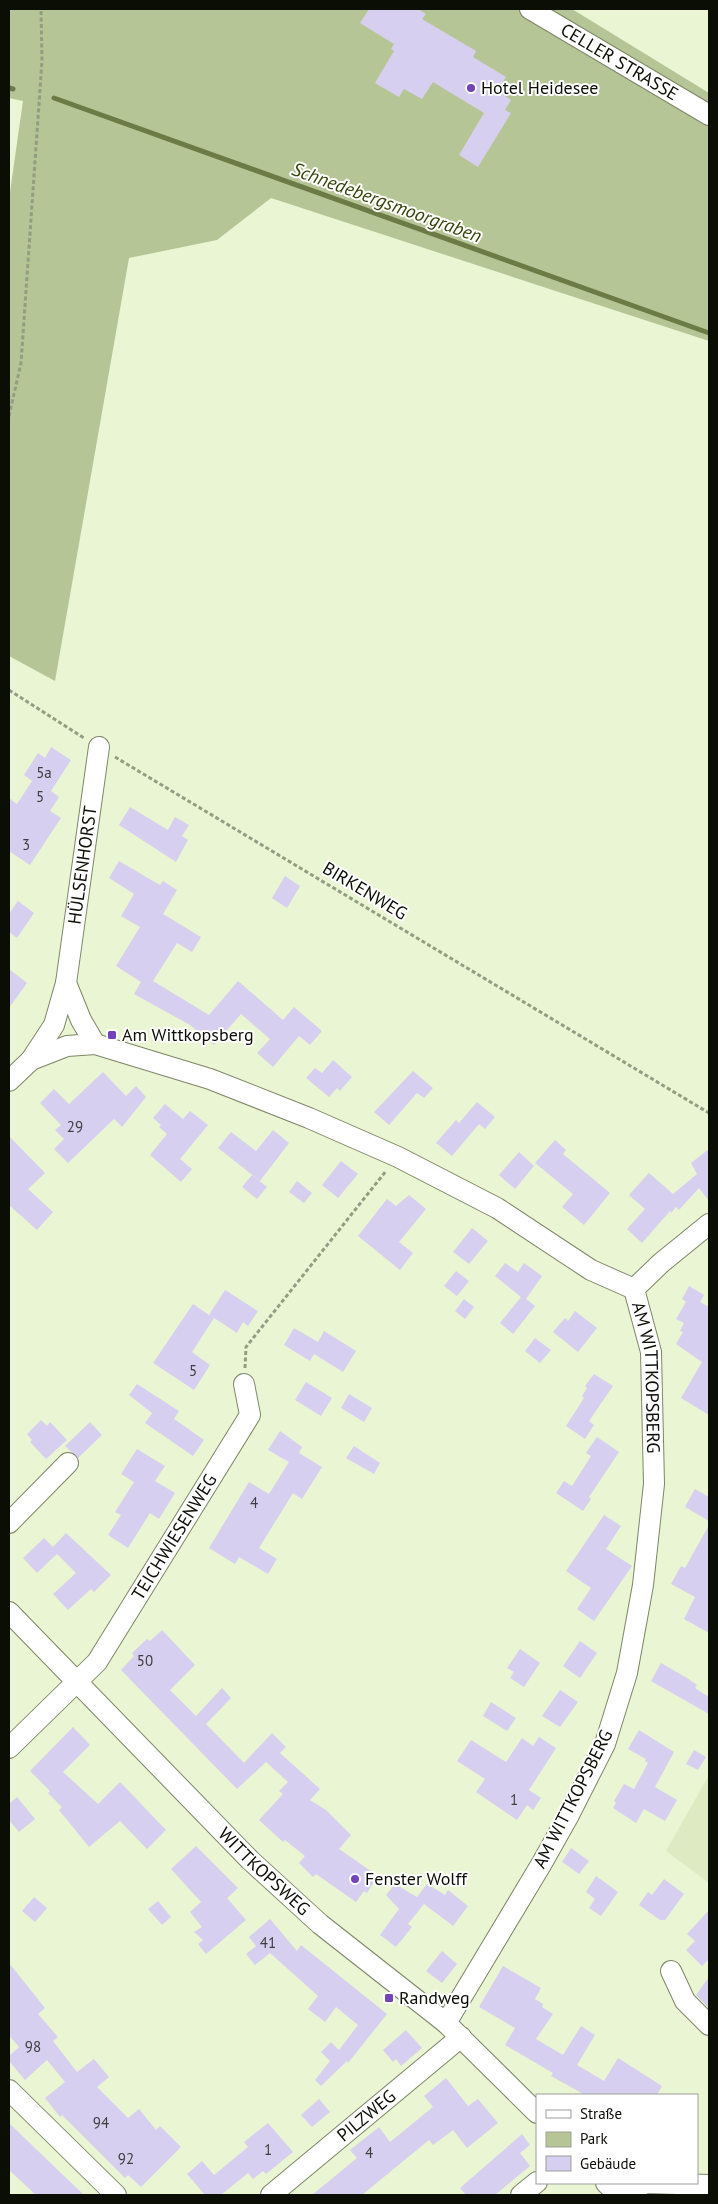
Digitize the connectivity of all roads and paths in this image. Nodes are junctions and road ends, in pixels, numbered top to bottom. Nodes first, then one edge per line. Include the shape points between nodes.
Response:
1 (41, 9) edge
2 (530, 9) edge
3 (709, 115) edge
4 (9, 416) edge
5 (9, 690) edge
6 (99, 747) junction
7 (66, 983) junction
8 (95, 1044) junction
9 (31, 1060) junction
10 (9, 1081) edge
11 (709, 1113) edge
12 (398, 1156) junction
13 (709, 1224) edge
14 (634, 1289) junction
15 (244, 1384) joint
16 (68, 1463) dead end
17 (9, 1523) edge
18 (9, 1612) edge
19 (76, 1681) junction
20 (9, 1748) edge
21 (671, 1971) dead end
22 (446, 2023) junction
23 (709, 2024) edge
24 (461, 2037) junction
25 (9, 2090) edge
26 (536, 2112) edge
27 (536, 2183) edge
28 (607, 2184) edge
29 (709, 2185) edge
30 (116, 2195) edge
31 (271, 2195) edge
32 (521, 2195) edge
33 (620, 2195) edge

1 - 4 path via 42,61 21,363
2 - 3 street, CELLER STRASSE
5 - 6 path, BIRKENWEG
6 - 7 street, HÜLSENHORST
6 - 11 path, BIRKENWEG
7 - 8 street
7 - 9 street, HÜLSENHORST via 54,1025
8 - 9 street, AM WITTKOPSBERG via 66,1046
8 - 12 street, AM WITTKOPSBERG via 210,1079
9 - 10 street, AM WITTKOPSBERG
12 - 14 street, AM WITTKOPSBERG via 497,1208 591,1270
12 - 15 path via 246,1347
13 - 14 street
14 - 22 street, AM WITTKOPSBERG via 651,1352 654,1484 643,1585 627,1673 606,1744 532,1880
15 - 19 street, TEICHWIESENWEG via 250,1416 97,1662
16 - 17 street
18 - 19 street, WITTKOPSWEG
19 - 20 street, TEICHWIESENWEG
19 - 22 street, WITTKOPSWEG via 250,1860 320,1924
21 - 23 street via 685,2001
22 - 24 street, WITTKOPSWEG
24 - 26 street, WITTKOPSWEG
24 - 31 street, PILZWEG
25 - 30 street
27 - 32 street
28 - 33 street
29 - 33 street via 646,2184

